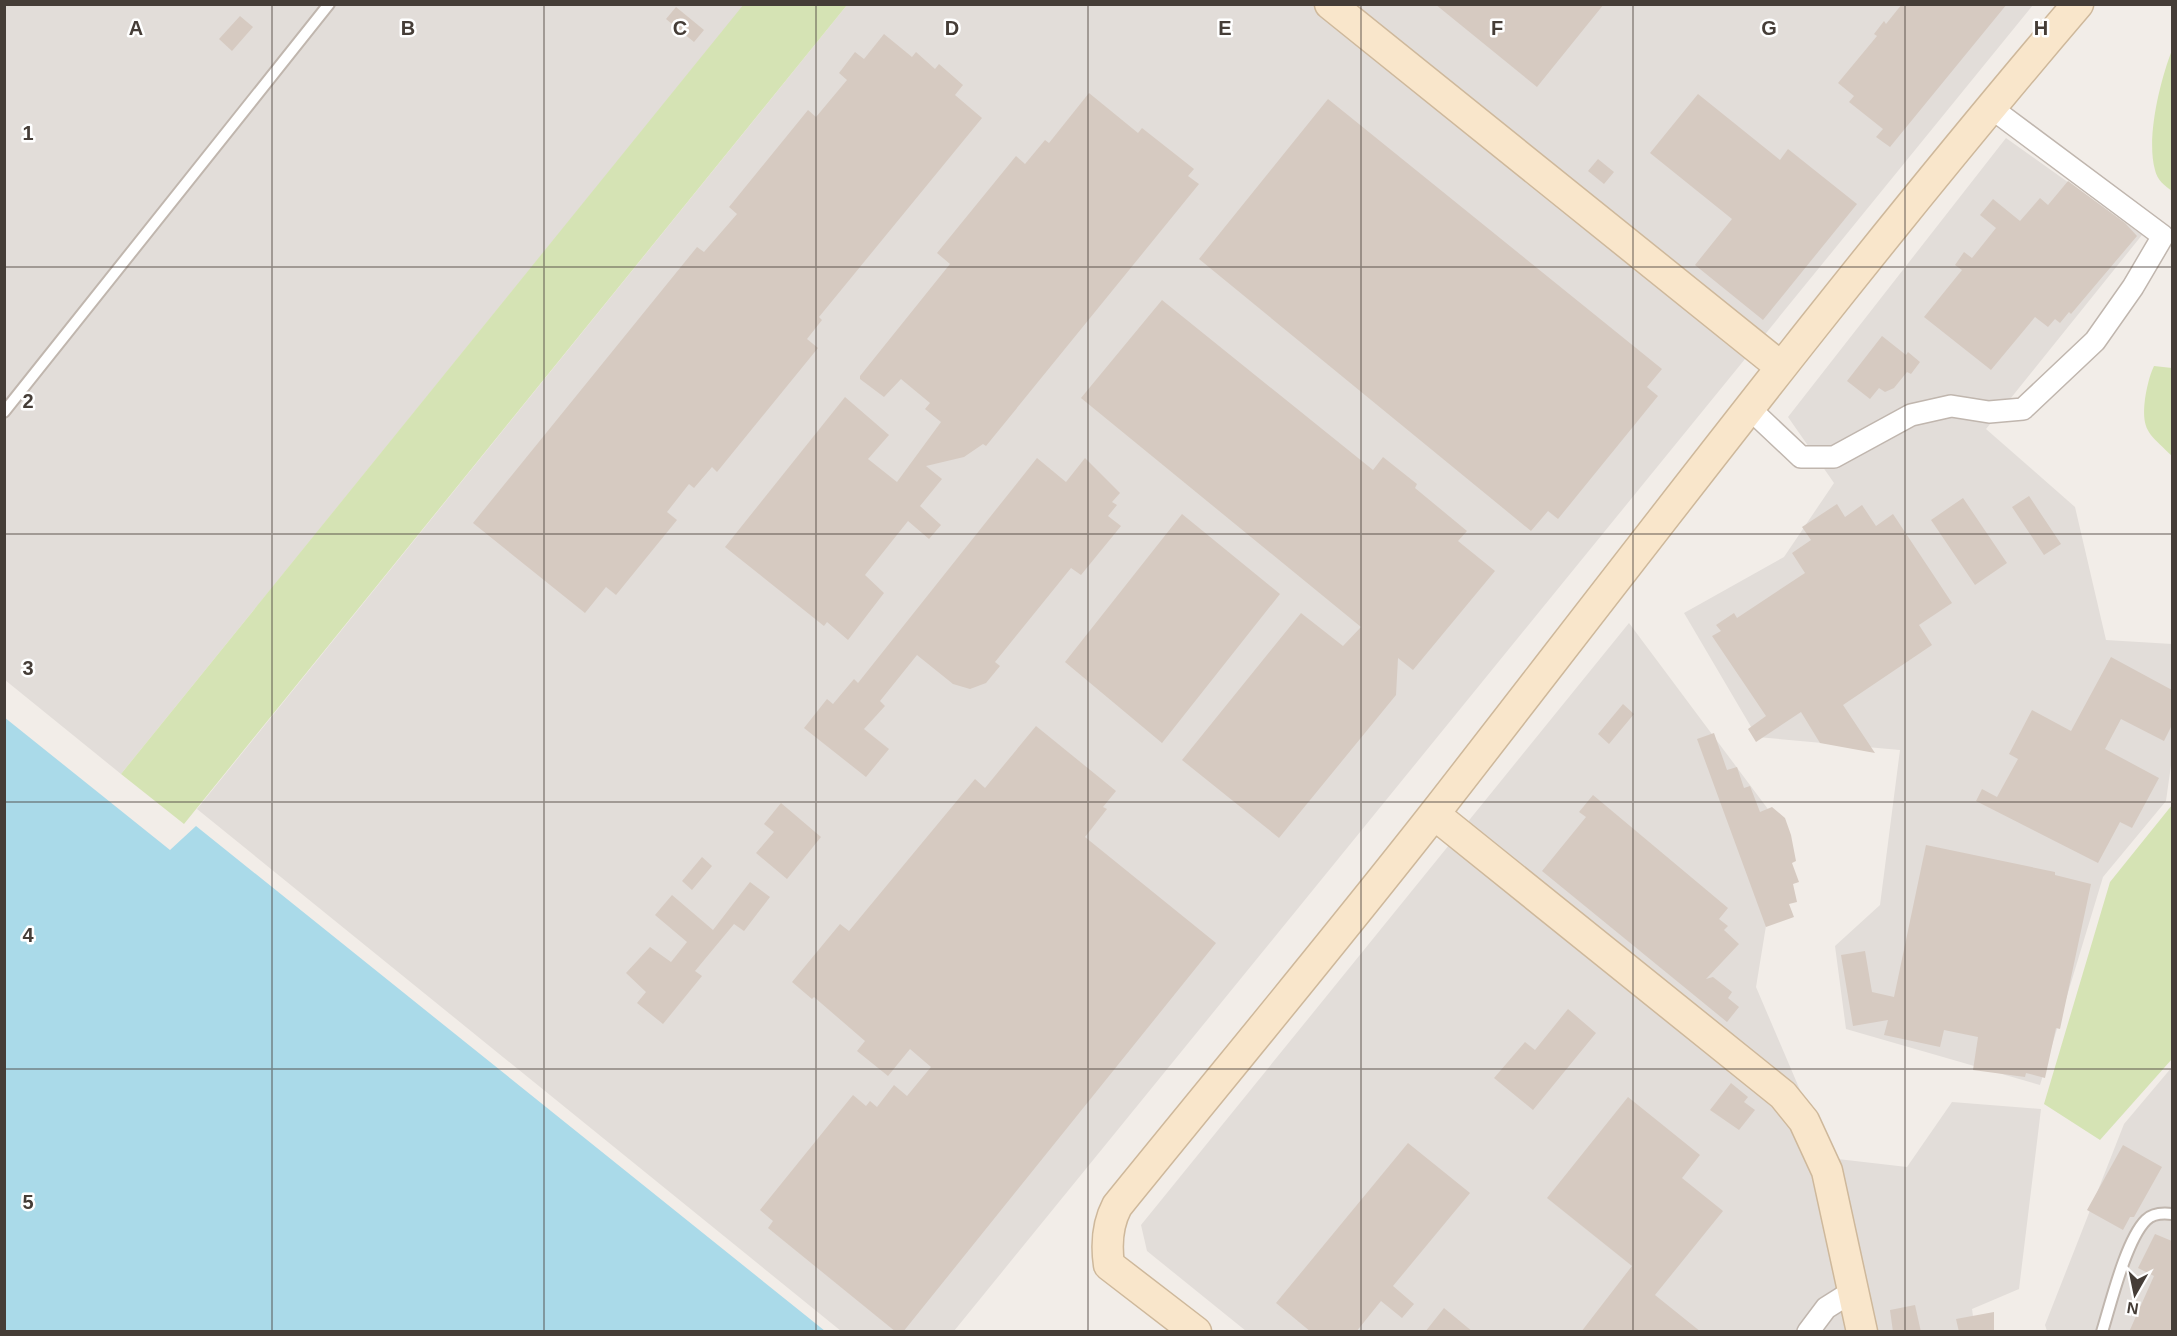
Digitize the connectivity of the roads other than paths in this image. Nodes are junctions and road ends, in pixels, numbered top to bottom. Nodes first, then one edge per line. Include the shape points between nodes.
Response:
1 (328, 4) edge
2 (1330, 4) edge
3 (2078, 4) edge
4 (1990, 107) junction
5 (1781, 367) junction
6 (1749, 408) junction
7 (4, 412) edge
8 (1434, 814) junction
9 (2172, 1214) edge
10 (1853, 1292) junction
11 (1196, 1332) edge
12 (1808, 1332) edge
13 (1862, 1332) edge
14 (2102, 1332) edge

1 - 7 lane
2 - 5 street
3 - 4 street
4 - 5 street
4 - 6 street via 2163,236 2095,341 2022,409 1989,412 1952,406 1911,415 1834,457 1801,457
5 - 6 street
6 - 8 street
8 - 10 street via 1783,1095 1804,1121 1827,1171
8 - 11 street via 1111,1217 1106,1245 1109,1265
9 - 14 lane via 2161,1213 2147,1219 2132,1241
10 - 12 street via 1826,1308
10 - 13 street

